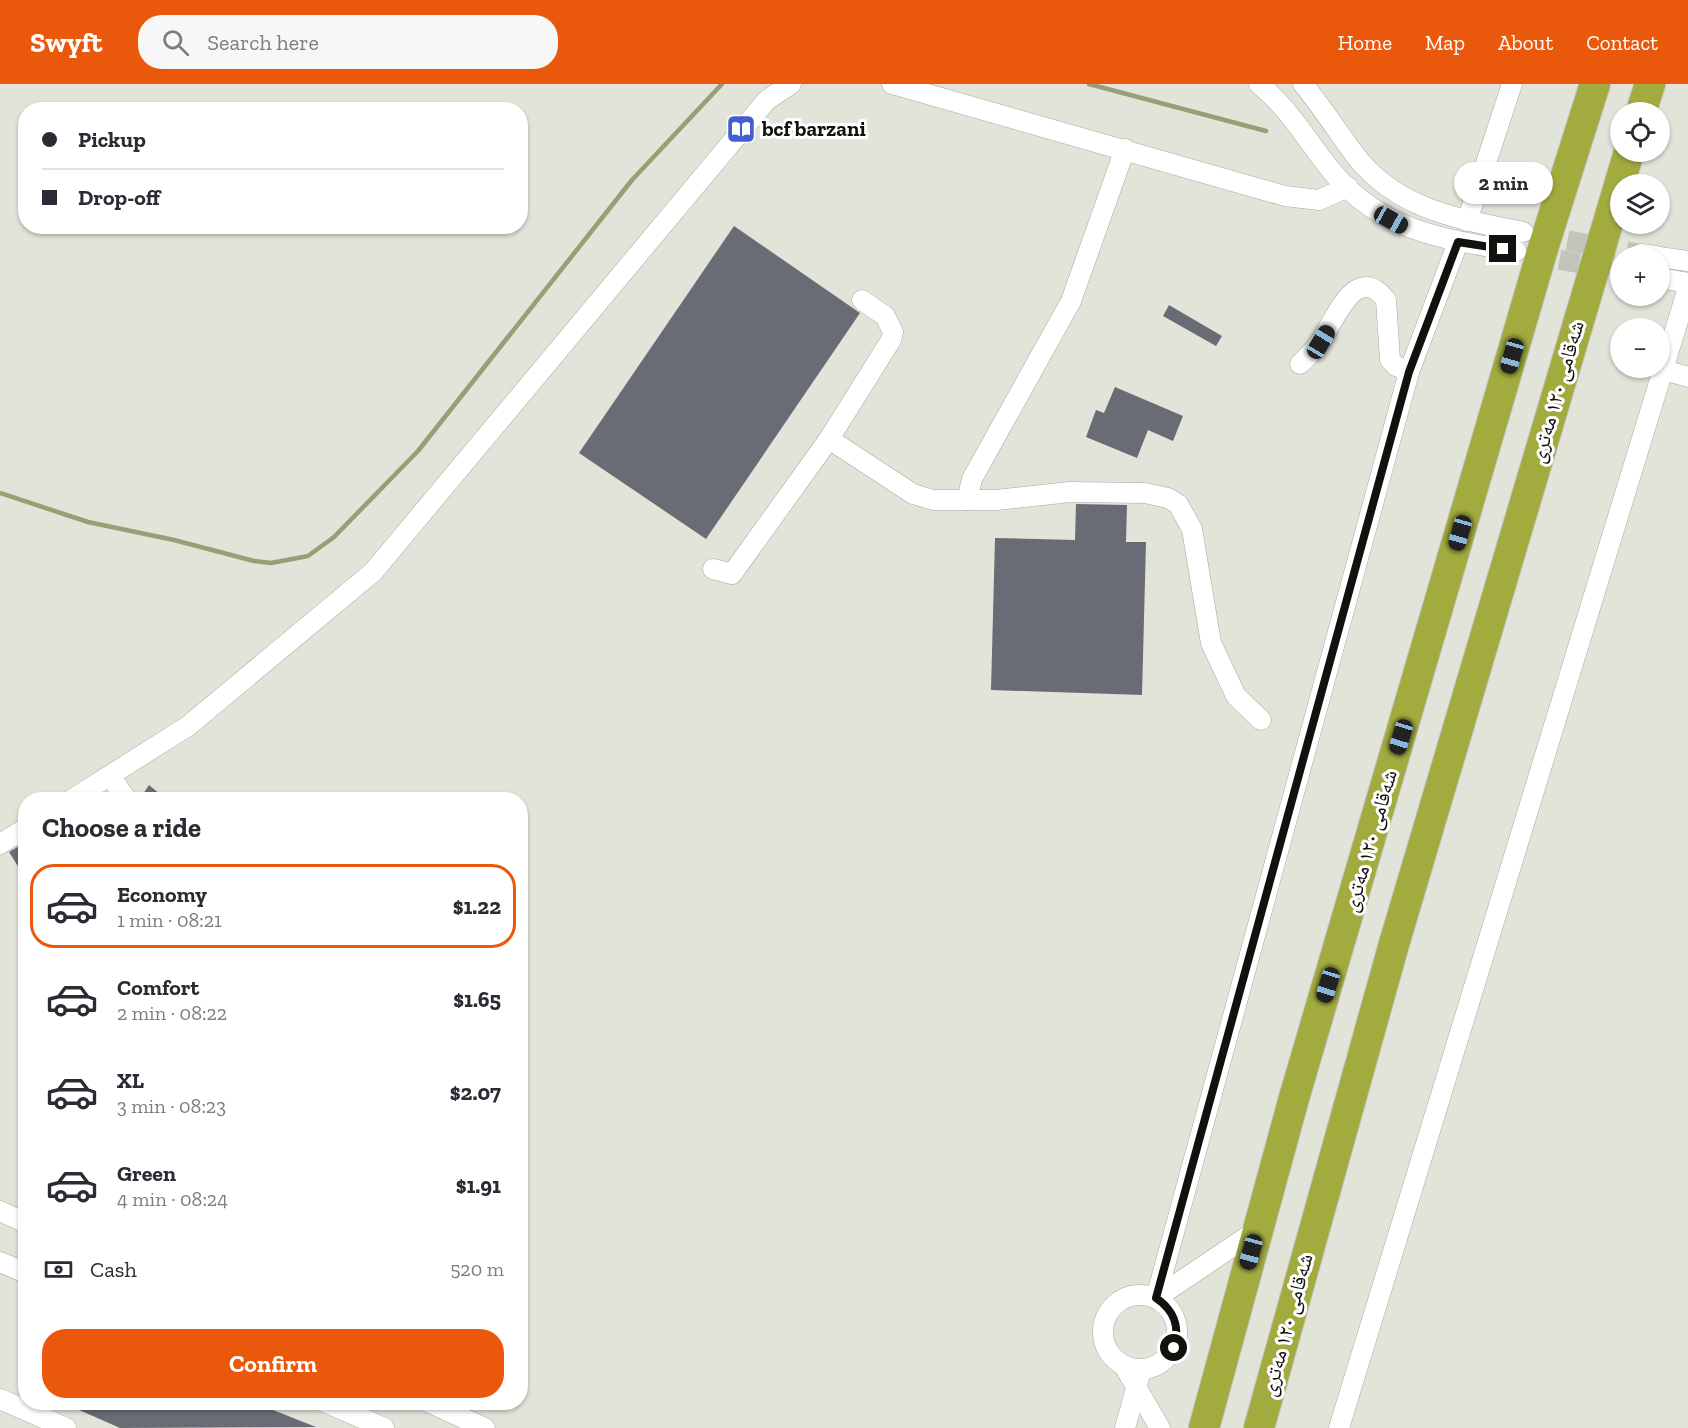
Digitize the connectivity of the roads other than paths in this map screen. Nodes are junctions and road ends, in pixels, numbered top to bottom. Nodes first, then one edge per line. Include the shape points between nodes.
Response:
1 (791, 84) edge
2 (892, 84) edge
3 (1259, 84) edge
4 (1303, 84) edge
5 (1512, 84) edge
6 (1595, 84) edge
7 (1650, 84) edge
8 (1644, 102) edge
9 (1125, 149) junction
10 (1626, 162) edge
11 (1348, 188) junction
12 (1467, 221) junction
13 (1523, 232) tunnel mouth
14 (1458, 242) junction
15 (1516, 252) tunnel mouth
16 (1670, 258) edge
17 (1688, 261) edge
18 (1670, 280) edge
19 (1688, 283) edge
20 (1688, 288) edge
21 (862, 300) dead end
22 (1670, 350) edge
23 (1300, 364) dead end
24 (1409, 372) junction
25 (1670, 372) edge
26 (1688, 377) edge
27 (1662, 378) edge
28 (829, 439) junction
29 (967, 500) junction
30 (713, 569) dead end
31 (1261, 720) dead end
32 (110, 776) junction
33 (84, 792) edge
34 (121, 792) edge
35 (18, 833) edge
36 (0, 844) edge
37 (0, 1211) edge
38 (18, 1219) edge
39 (1257, 1230) junction
40 (0, 1262) edge
41 (18, 1270) edge
42 (1156, 1298) junction
43 (1134, 1374) junction
44 (0, 1399) edge
45 (18, 1407) edge
46 (25, 1410) edge
47 (343, 1410) edge
48 (446, 1410) edge
49 (66, 1428) edge
50 (384, 1428) edge
51 (485, 1428) edge
52 (1125, 1428) edge
53 (1160, 1428) edge
54 (1204, 1428) edge
55 (1259, 1428) edge
56 (1339, 1428) edge

1 - 32 street via 766,100 373,572 188,726
2 - 9 street
3 - 11 street via 1301,126
4 - 12 street via 1355,154 1386,186 1416,205
5 - 12 street
6 - 39 highway, شەقامی ١٢٠ مەتری via 1544,245
7 - 8 highway
9 - 11 street via 1285,196 1319,200
9 - 29 street via 1071,302 972,479
10 - 55 highway, شەقامی ١٢٠ مەتری via 1394,944
11 - 14 street via 1379,213 1404,226
12 - 13 street
14 - 15 street
14 - 24 street
16 - 17 street
18 - 19 street
20 - 22 street
21 - 28 street via 885,316 893,332
23 - 24 street via 1314,351 1354,291 1363,286 1373,287 1386,300 1390,360
24 - 42 street
25 - 26 street
27 - 56 street
28 - 29 street via 913,494 933,500
28 - 30 street via 732,574
29 - 31 street via 1070,492 1145,492 1178,504 1192,529 1211,643 1236,696
32 - 33 street
32 - 34 street
35 - 36 street
37 - 38 street
39 - 42 street
39 - 54 highway, شەقامی ١٢٠ مەتری
40 - 41 street
42 - 43 street via 1173,1314 1178,1337 1168,1358
42 - 43 street via 1130,1296 1109,1311 1104,1323 1106,1348
43 - 52 street
43 - 53 street
44 - 45 street
46 - 49 street
47 - 50 street
48 - 51 street

